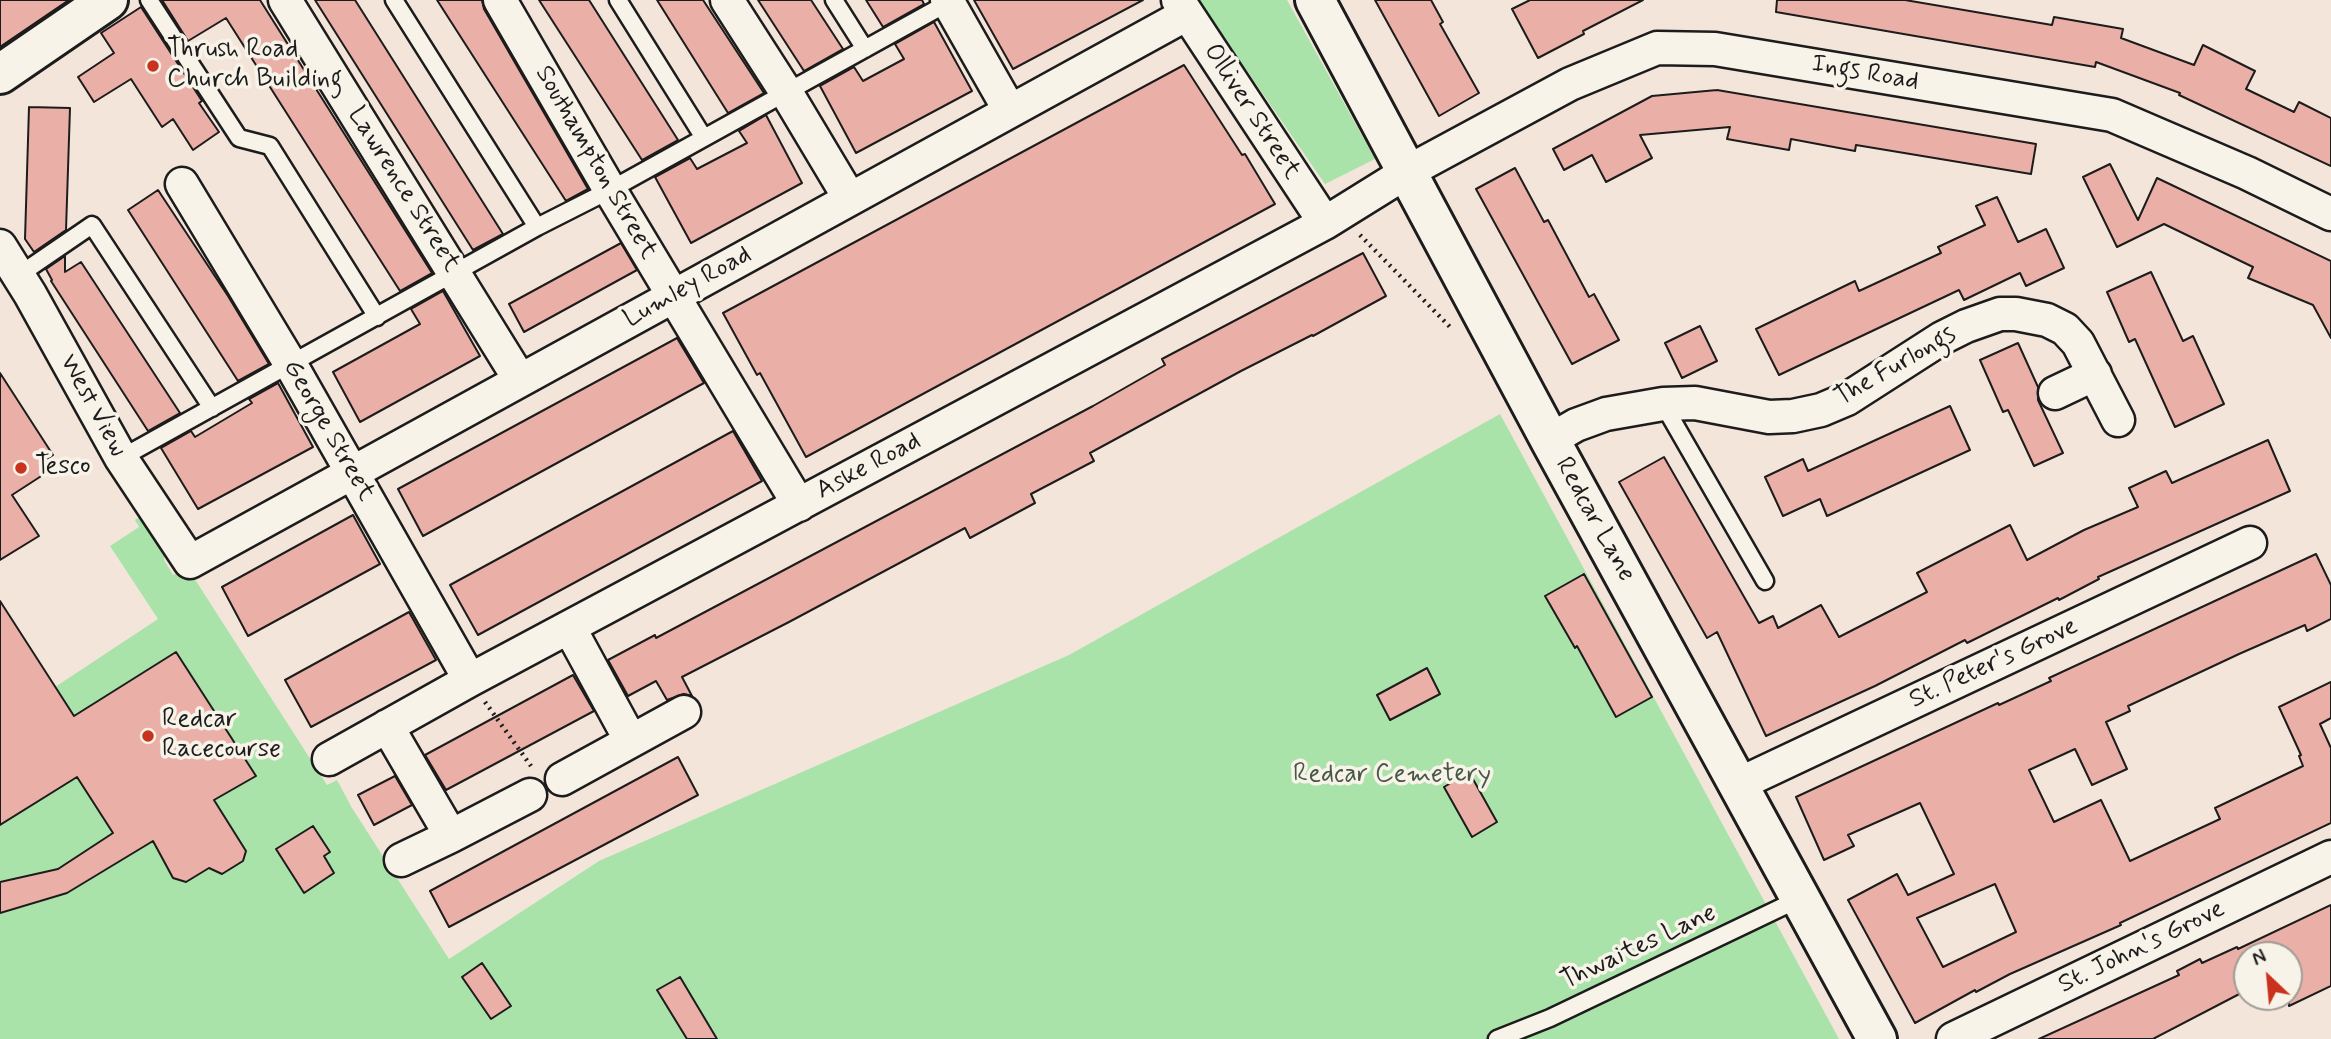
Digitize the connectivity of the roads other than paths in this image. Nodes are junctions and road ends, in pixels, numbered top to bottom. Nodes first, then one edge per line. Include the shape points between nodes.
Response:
1 (108, 0) edge
2 (149, 0) edge
3 (285, 0) edge
4 (394, 0) edge
5 (500, 0) edge
6 (618, 0) edge
7 (727, 0) edge
8 (834, 0) edge
9 (1315, 0) edge
10 (950, 1) edge
11 (1182, 7) edge
12 (865, 49) junction
13 (0, 74) edge
14 (786, 93) junction
15 (1010, 111) junction
16 (704, 138) junction
17 (1407, 172) junction
18 (183, 184) dead end
19 (610, 190) junction
20 (850, 199) junction
21 (2331, 214) edge
22 (1333, 219) junction
23 (537, 227) junction
24 (0, 246) edge
25 (456, 274) junction
26 (19, 275) junction
27 (674, 296) junction
28 (377, 317) junction
29 (291, 365) junction
30 (2095, 374) junction
31 (520, 380) junction
32 (2055, 393) dead end
33 (1663, 404) junction
34 (212, 408) junction
35 (2118, 421) dead end
36 (1550, 440) junction
37 (121, 458) junction
38 (352, 472) junction
39 (799, 505) junction
40 (2250, 543) dead end
41 (190, 562) joint
42 (1765, 581) dead end
43 (569, 627) junction
44 (470, 680) junction
45 (684, 712) dead end
46 (387, 726) junction
47 (631, 741) junction
48 (329, 759) dead end
49 (1739, 784) junction
50 (451, 836) junction
51 (2331, 857) edge
52 (401, 860) dead end
53 (1801, 898) junction
54 (1497, 1039) edge
55 (1877, 1039) edge
56 (1953, 1039) edge

1 - 13 main road
2 - 28 lane via 239,138 270,146
3 - 25 street, Lawrence Street
4 - 23 lane
5 - 19 street, Southampton Street
6 - 16 lane
7 - 14 street
8 - 12 lane
9 - 17 main road, Redcar Lane
10 - 12 lane
10 - 15 street
11 - 15 street, Lumley Road
11 - 22 street, Olliver Street
12 - 14 lane
14 - 16 lane
14 - 20 street
15 - 20 street, Lumley Road
16 - 19 lane
17 - 21 street, Ings Road via 1570,84 1657,48 1715,48 2112,115
17 - 22 street, Aske Road
17 - 36 main road, Redcar Lane
18 - 29 street, George Street
19 - 23 lane
19 - 27 street, Southampton Street
20 - 27 street, Lumley Road
22 - 39 street, Aske Road
23 - 25 lane
24 - 26 street, West View
25 - 28 lane
25 - 31 street, Lawrence Street
26 - 34 lane via 92,225
26 - 37 street, West View
27 - 31 street, Lumley Road
27 - 39 street, Southampton Street
28 - 29 lane
29 - 34 lane
29 - 38 street, George Street
30 - 32 street
30 - 33 street, The Furlongs via 2065,329 2032,315 2000,314 1942,338 1847,399 1821,410 1769,417 1695,403
30 - 35 street, The Furlongs
31 - 38 street, Lumley Road
33 - 36 street, The Furlongs via 1606,414
33 - 42 lane
34 - 37 lane
36 - 49 main road, Redcar Lane
37 - 41 street, West View
38 - 41 street, Lumley Road
38 - 44 street, George Street
39 - 43 street, Aske Road
40 - 49 street, St. Peter's Grove
43 - 44 street, Aske Road
43 - 47 street
44 - 46 street, Aske Road
45 - 47 street
46 - 48 street, Aske Road
46 - 50 street
47 - 50 street via 543,783
49 - 53 main road, Redcar Lane
50 - 52 street
51 - 56 street, St. John's Grove
53 - 54 lane, Thwaites Lane
53 - 55 main road, Redcar Lane

